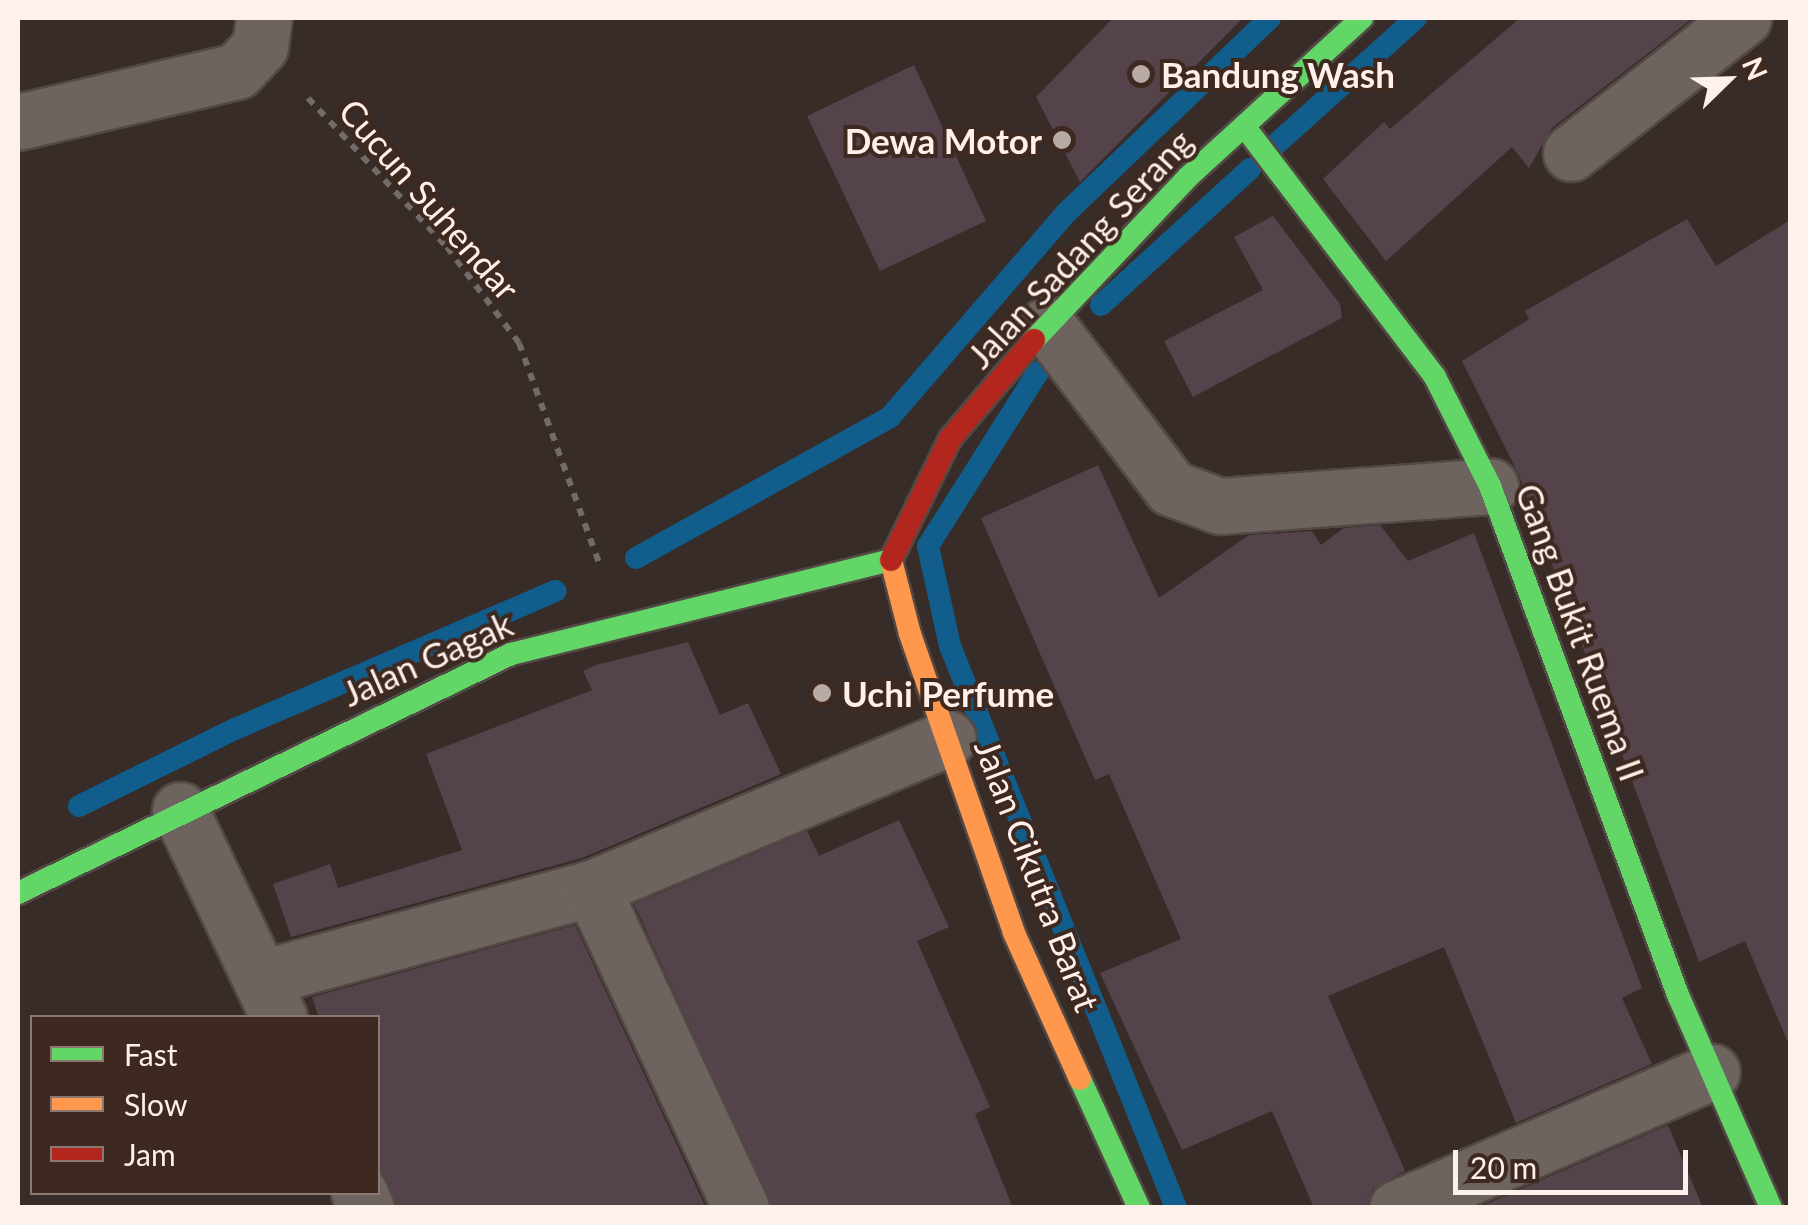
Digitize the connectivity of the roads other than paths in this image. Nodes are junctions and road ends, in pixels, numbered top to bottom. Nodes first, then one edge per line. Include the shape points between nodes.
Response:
1 (1362, 18) edge
2 (1743, 18) edge
3 (262, 32) edge
4 (18, 122) edge
5 (1244, 126) junction
6 (1571, 153) dead end
7 (1047, 324) junction
8 (1490, 486) junction
9 (891, 560) junction
10 (948, 738) junction
11 (180, 810) junction
12 (21, 879) edge
13 (592, 888) junction
14 (270, 998) edge
15 (1712, 1072) junction
16 (741, 1208) edge
17 (1139, 1208) edge
18 (1398, 1208) edge
19 (1770, 1208) edge

1 - 5 street, Jalan Sadang Serang
2 - 6 street
3 - 4 street via 236,71
5 - 7 street, Jalan Sadang Serang
5 - 8 street, Gang Bukit Ruema II via 1436,377
7 - 8 street via 1172,488 1220,506
7 - 9 street, Jalan Sadang Serang via 950,439
8 - 15 street, Gang Bukit Ruema II
9 - 10 street, Jalan Cikutra Barat
9 - 11 street, Jalan Gagak via 511,654
10 - 13 street
10 - 17 street, Jalan Cikutra Barat via 1014,934
11 - 12 street, Jalan Gagak
11 - 14 street
13 - 14 street
13 - 16 street
15 - 18 street
15 - 19 street, Gang Bukit Ruema II

